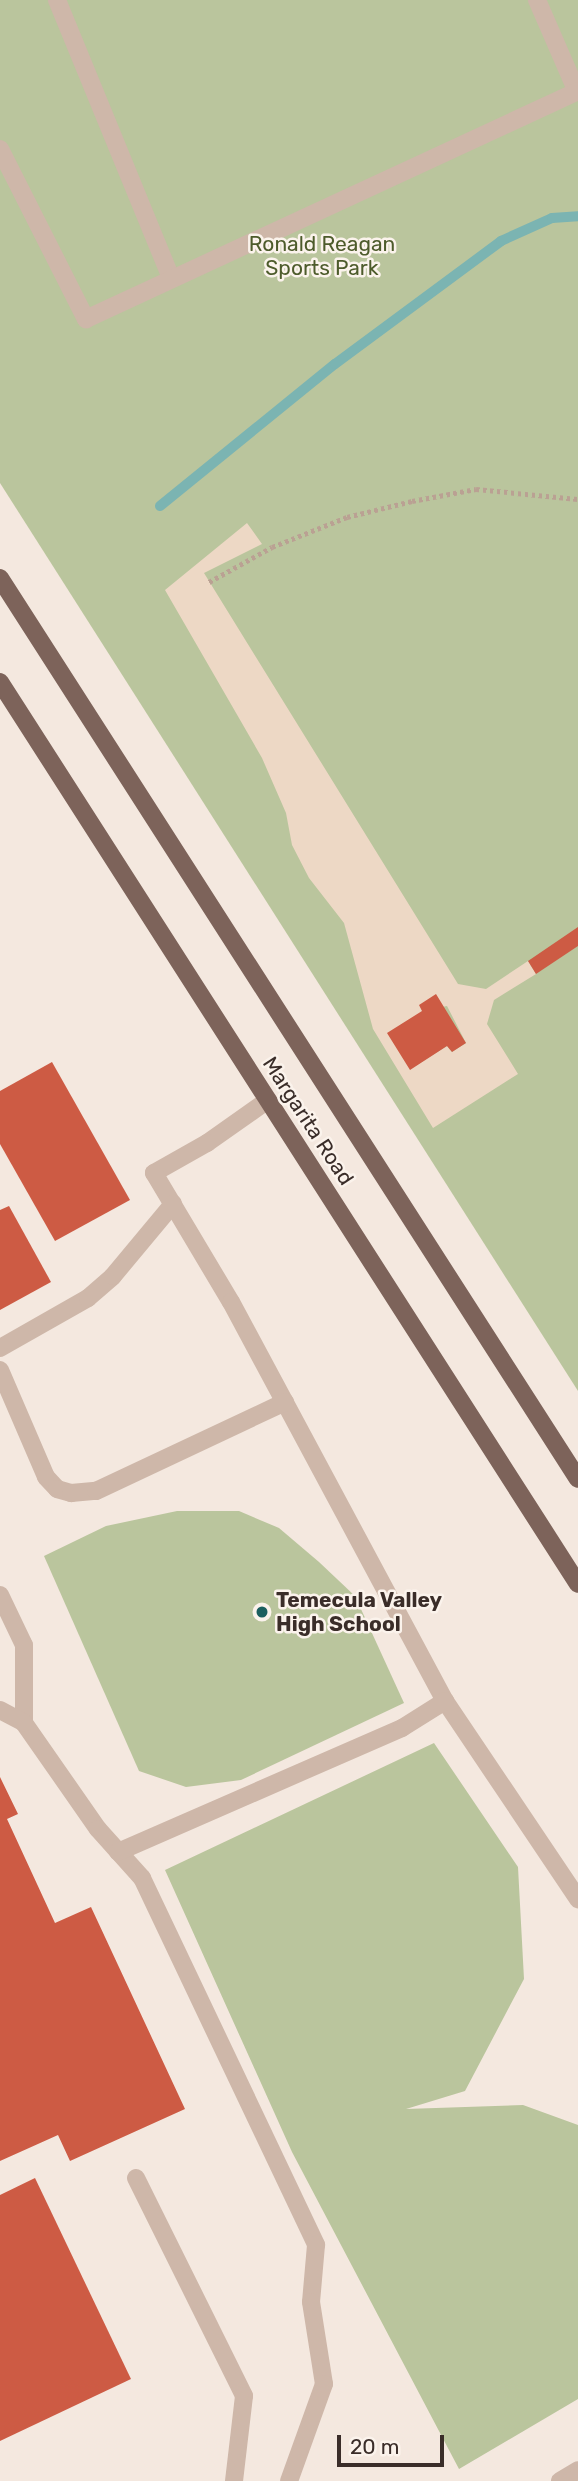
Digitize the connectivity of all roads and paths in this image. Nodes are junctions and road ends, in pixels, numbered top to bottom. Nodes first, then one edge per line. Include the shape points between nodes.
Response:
1 (57, 0) edge
2 (537, 0) edge
3 (577, 91) edge
4 (0, 149) edge
5 (171, 278) junction
6 (578, 499) edge
7 (0, 578) edge
8 (209, 582) dead end
9 (0, 682) edge
10 (268, 1100) junction
11 (173, 1204) junction
12 (0, 1348) edge
13 (0, 1370) edge
14 (285, 1402) junction
15 (578, 1479) edge
16 (578, 1584) edge
17 (0, 1595) edge
18 (445, 1701) junction
19 (0, 1710) edge
20 (24, 1723) junction
21 (118, 1852) junction
22 (578, 1899) edge
23 (136, 2178) dead end
24 (578, 2470) edge
25 (234, 2481) edge
26 (289, 2481) edge
27 (560, 2481) edge

1 - 5 lane
2 - 3 lane
3 - 5 lane
4 - 5 lane via 86,319
6 - 8 path via 476,489 412,501 346,517 272,547
7 - 15 main road, Margarita Road
9 - 10 main road, Margarita Road
10 - 11 lane via 207,1143 154,1172
10 - 16 main road, Margarita Road
11 - 12 lane via 113,1276 88,1298
11 - 14 lane
13 - 14 lane via 46,1477 57,1489 71,1493 96,1491
14 - 18 lane
17 - 20 lane via 24,1645
18 - 21 lane via 402,1728
18 - 22 lane
19 - 20 lane
20 - 21 lane
21 - 26 lane via 142,1878 316,2245 311,2302 324,2384
23 - 25 lane via 244,2396
24 - 27 lane

